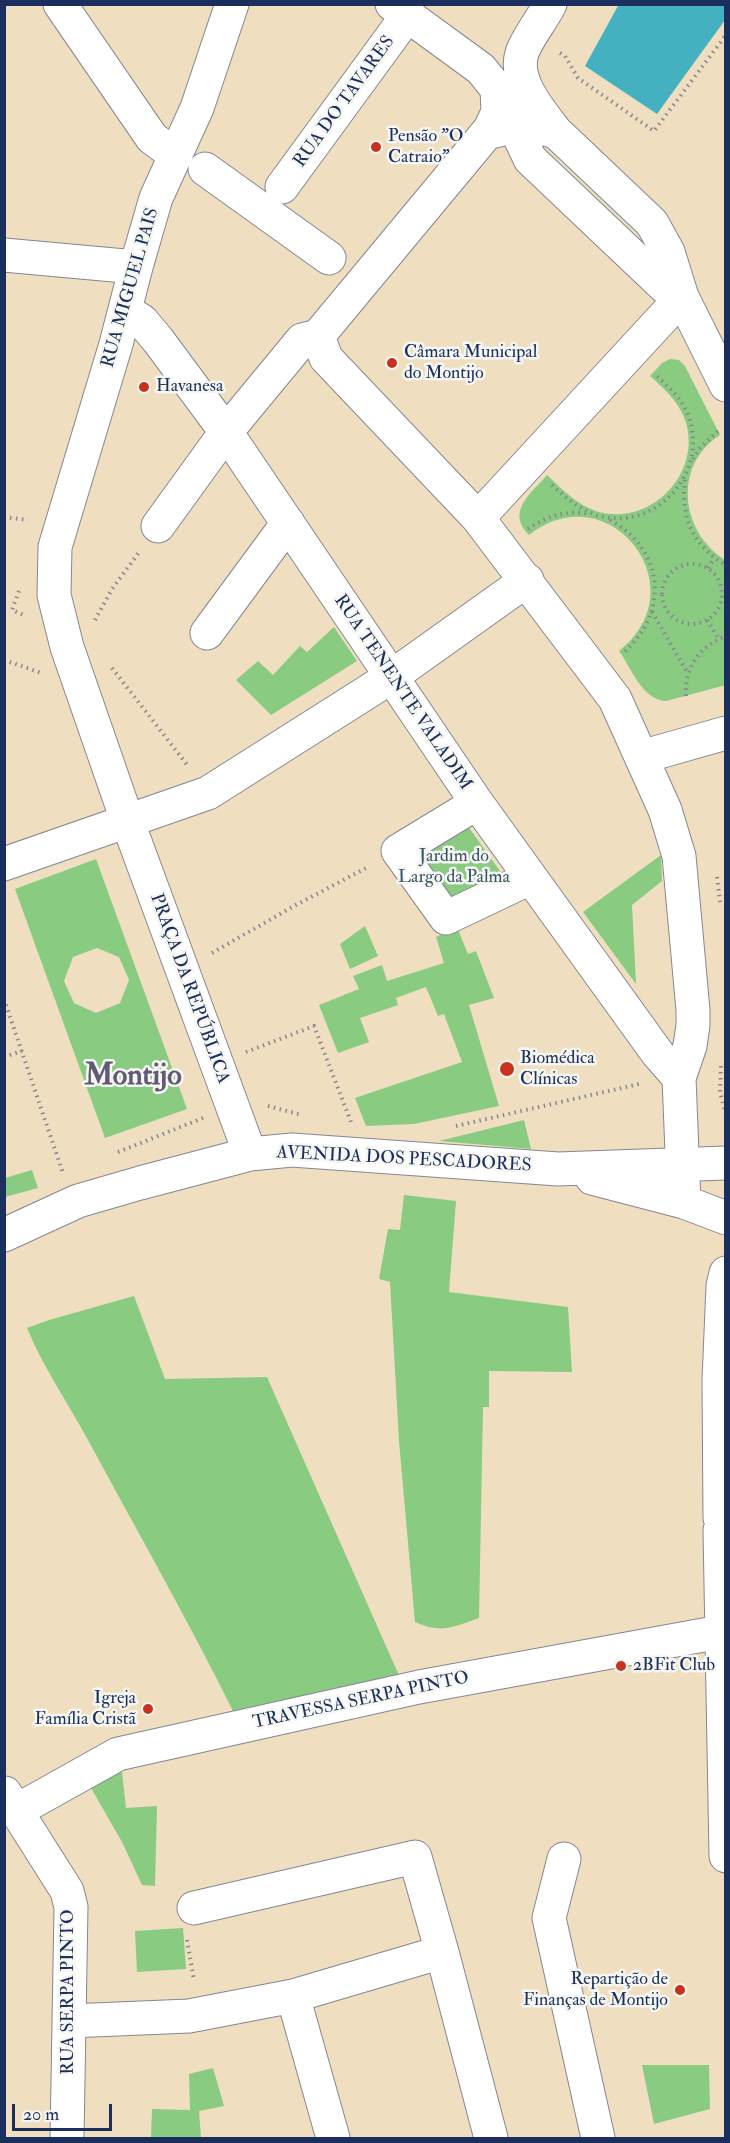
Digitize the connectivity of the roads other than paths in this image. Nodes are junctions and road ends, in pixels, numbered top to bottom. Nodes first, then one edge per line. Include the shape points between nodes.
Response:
1 (60, 4) edge
2 (232, 4) edge
3 (550, 4) edge
4 (400, 10) edge
5 (522, 54) junction
6 (489, 79) junction
7 (514, 126) junction
8 (556, 132) junction
9 (483, 137) junction
10 (175, 154) junction
11 (205, 169) dead end
12 (282, 187) dead end
13 (4, 255) edge
14 (329, 258) dead end
15 (136, 267) junction
16 (682, 297) junction
17 (125, 310) junction
18 (318, 336) junction
19 (726, 385) edge
20 (226, 432) junction
21 (478, 518) junction
22 (288, 524) junction
23 (158, 526) road end
24 (53, 578) joint
25 (527, 580) junction
26 (207, 633) dead end
27 (391, 677) junction
28 (726, 733) edge
29 (641, 757) junction
30 (477, 803) junction
31 (127, 820) junction
32 (4, 864) edge
33 (530, 878) junction
34 (679, 1078) junction
35 (250, 1154) junction
36 (726, 1163) edge
37 (683, 1165) junction
38 (558, 1169) junction
39 (684, 1202) junction
40 (726, 1218) edge
41 (4, 1235) edge
42 (726, 1273) edge
43 (722, 1526) edge
44 (720, 1632) junction
45 (10, 1802) edge
46 (726, 1856) edge
47 (564, 1859) dead end
48 (194, 1908) road end
49 (442, 1952) junction
50 (293, 1996) junction
51 (70, 2021) junction
52 (67, 2139) edge
53 (333, 2139) edge
54 (491, 2139) edge
55 (598, 2139) edge

1 - 10 street via 152,138
2 - 10 street, RUA MIGUEL PAIS via 197,108
3 - 5 street
4 - 6 street
4 - 12 street, RUA DO TAVARES
5 - 6 street via 514,63 492,70
5 - 8 street via 528,93
6 - 7 street
6 - 9 street via 498,112
7 - 8 street via 530,125
7 - 9 street
7 - 16 street via 530,159 664,286
8 - 16 street via 652,223 668,252
9 - 18 street
10 - 15 street, RUA MIGUEL PAIS via 156,198
11 - 14 street
13 - 15 street
15 - 17 street, RUA MIGUEL PAIS
16 - 19 street
16 - 21 street
17 - 20 street, RUA TENENTE VALADIM via 142,321 158,340
17 - 24 street, RUA MIGUEL PAIS via 55,547
18 - 20 street via 302,340
18 - 21 street via 326,358 338,372
20 - 22 street, RUA TENENTE VALADIM
20 - 23 street
21 - 25 street
22 - 26 street
22 - 27 street, RUA TENENTE VALADIM
24 - 31 street, PRAÇA DA REPÚBLICA via 67,647
25 - 27 street
25 - 29 street via 615,699
27 - 30 street, RUA TENENTE VALADIM
27 - 31 street via 208,793
28 - 29 street
29 - 34 street via 665,810 681,867 693,1025
30 - 33 street, RUA TENENTE VALADIM
30 - 33 street via 398,851 446,918
31 - 32 street
31 - 35 street, PRAÇA DA REPÚBLICA
33 - 34 street, RUA TENENTE VALADIM
34 - 37 street
35 - 38 street, AVENIDA DOS PESCADORES via 292,1150
35 - 41 street via 78,1202
36 - 37 street, AVENIDA DOS PESCADORES
37 - 38 street, AVENIDA DOS PESCADORES
37 - 39 street
38 - 39 street, AVENIDA DOS PESCADORES
39 - 40 street, AVENIDA DOS PESCADORES
42 - 43 street via 719,1380
43 - 44 street
44 - 45 street, TRAVESSA SERPA PINTO via 419,1686 118,1754
44 - 46 street
45 - 51 street, RUA SERPA PINTO via 67,1890 71,1907
47 - 55 street via 549,1918
48 - 49 street via 415,1857
49 - 50 street
49 - 54 street
50 - 51 street via 194,2015
50 - 53 street
51 - 52 street, RUA SERPA PINTO

